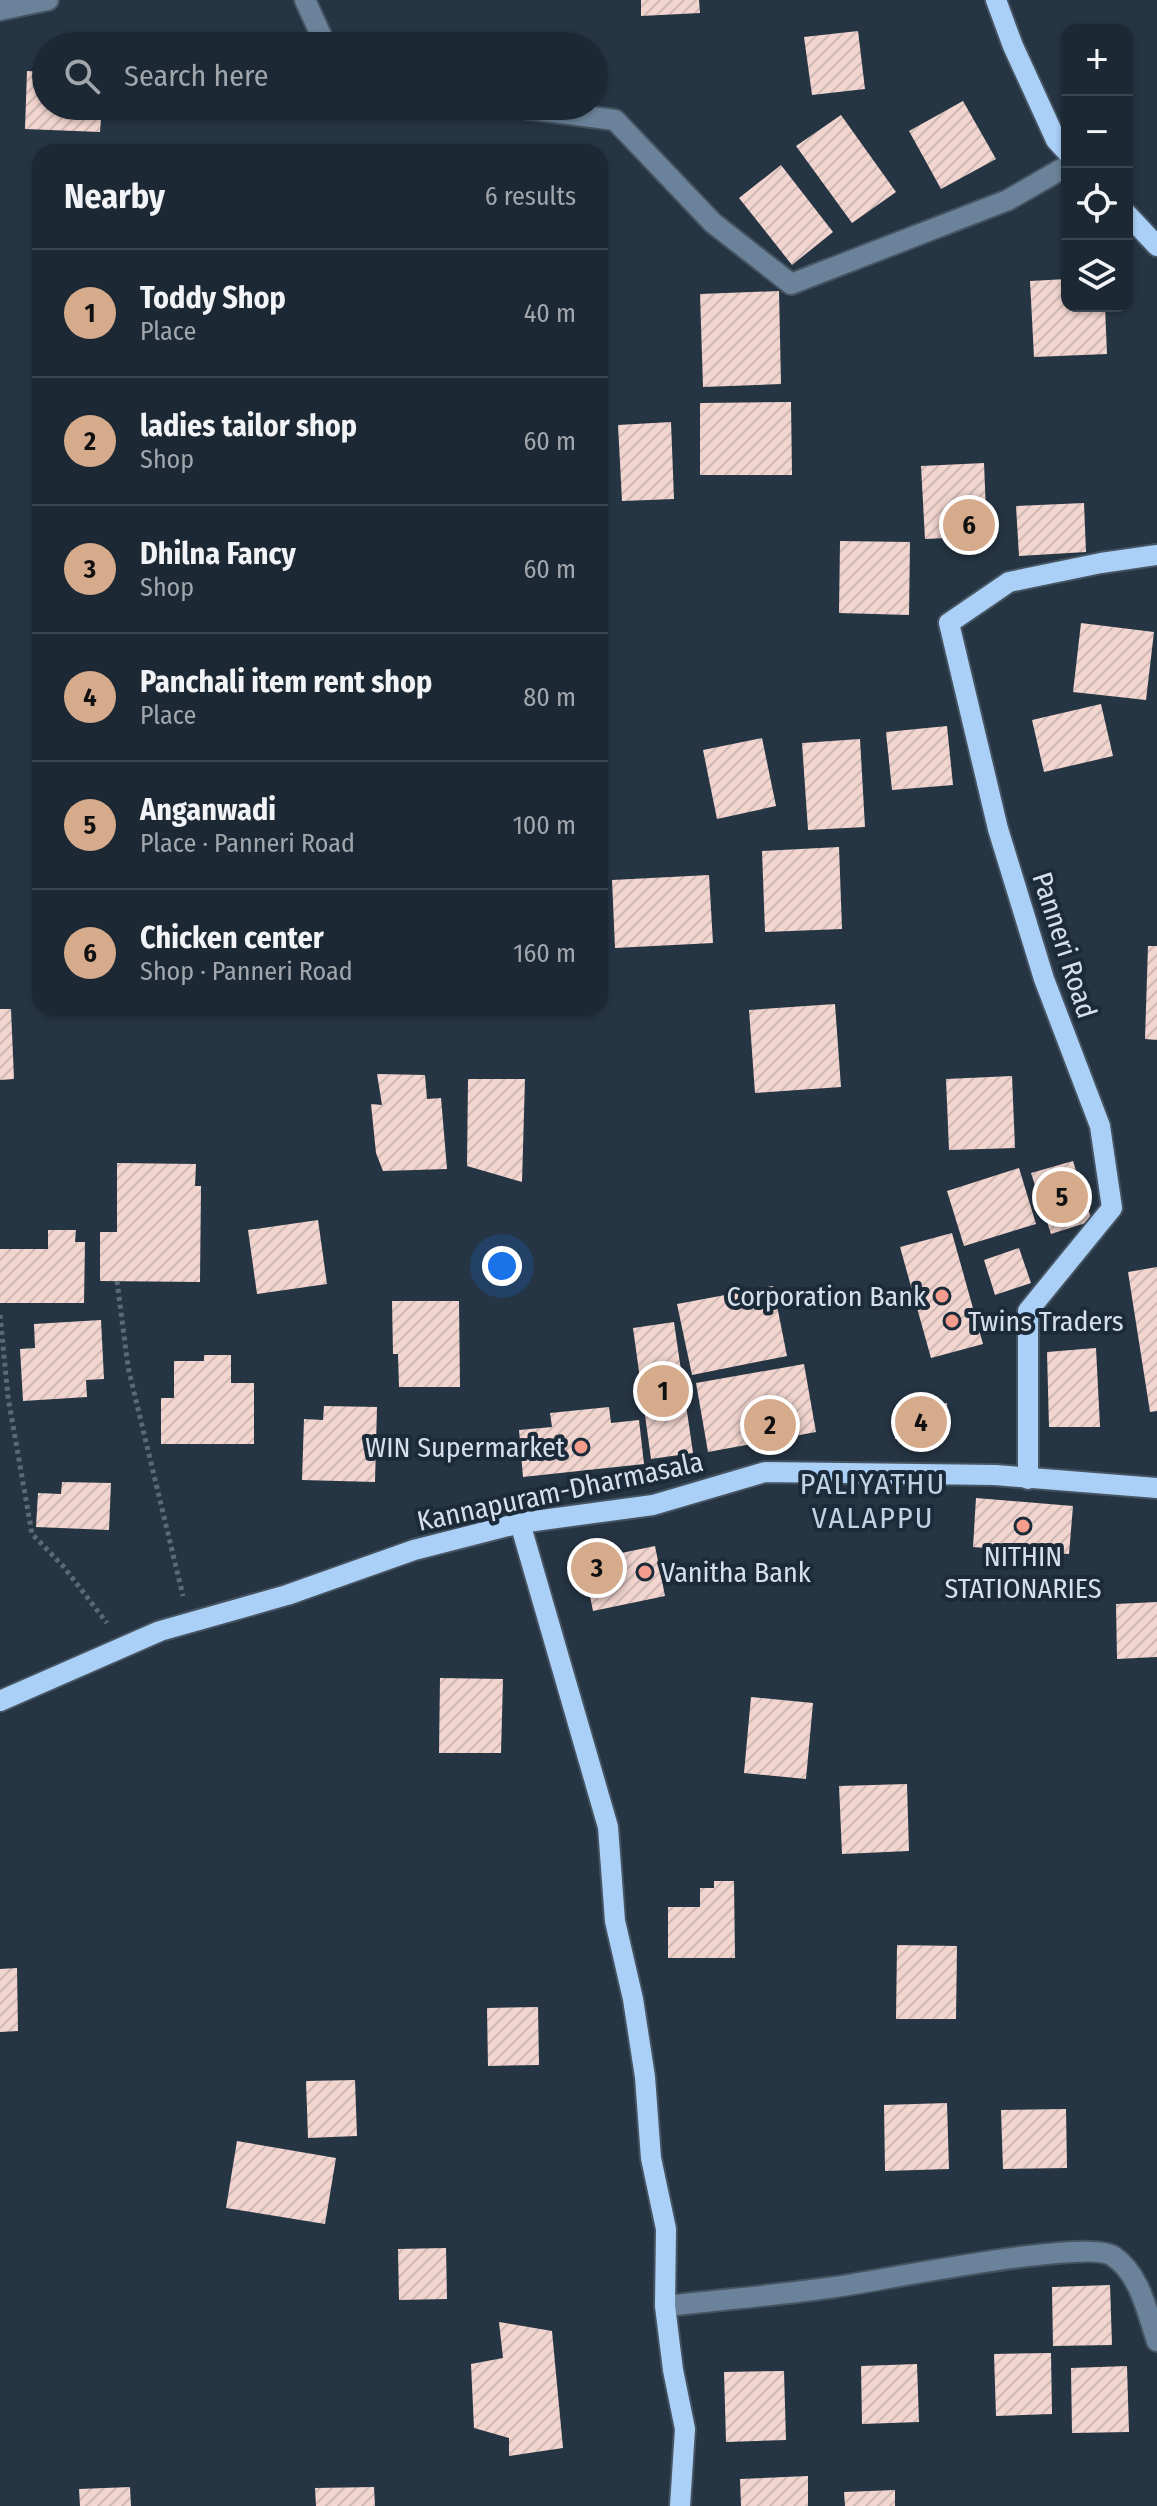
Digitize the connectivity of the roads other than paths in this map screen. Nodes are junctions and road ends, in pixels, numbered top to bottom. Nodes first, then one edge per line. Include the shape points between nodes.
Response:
1 (48, 0) edge
2 (305, 0) edge
3 (996, 0) edge
4 (0, 10) edge
5 (320, 32) edge
6 (608, 119) edge
7 (1061, 145) edge
8 (1064, 168) edge
9 (1133, 220) edge
10 (1157, 246) edge
11 (1157, 555) edge
12 (1028, 1479) junction
13 (1157, 1488) edge
14 (520, 1523) junction
15 (0, 1701) edge
16 (665, 2306) junction
17 (1157, 2341) edge
18 (680, 2506) edge

1 - 4 street
2 - 5 street
3 - 7 main road
6 - 8 street via 615,120 713,223 791,284 1008,200
9 - 10 main road
11 - 12 main road, Panneri Road via 1009,582 949,623 998,829 1044,979 1100,1126 1112,1208 1028,1311
12 - 13 main road, Kannapuram-Dharmasala
12 - 14 main road, Kannapuram-Dharmasala via 765,1472 653,1505
14 - 15 main road, Kannapuram-Dharmasala via 414,1550 287,1595 160,1631
14 - 16 main road via 608,1827 615,1921 633,1999 651,2158 666,2229
16 - 17 street via 1089,2251 1112,2254 1135,2277
16 - 18 main road via 685,2429

